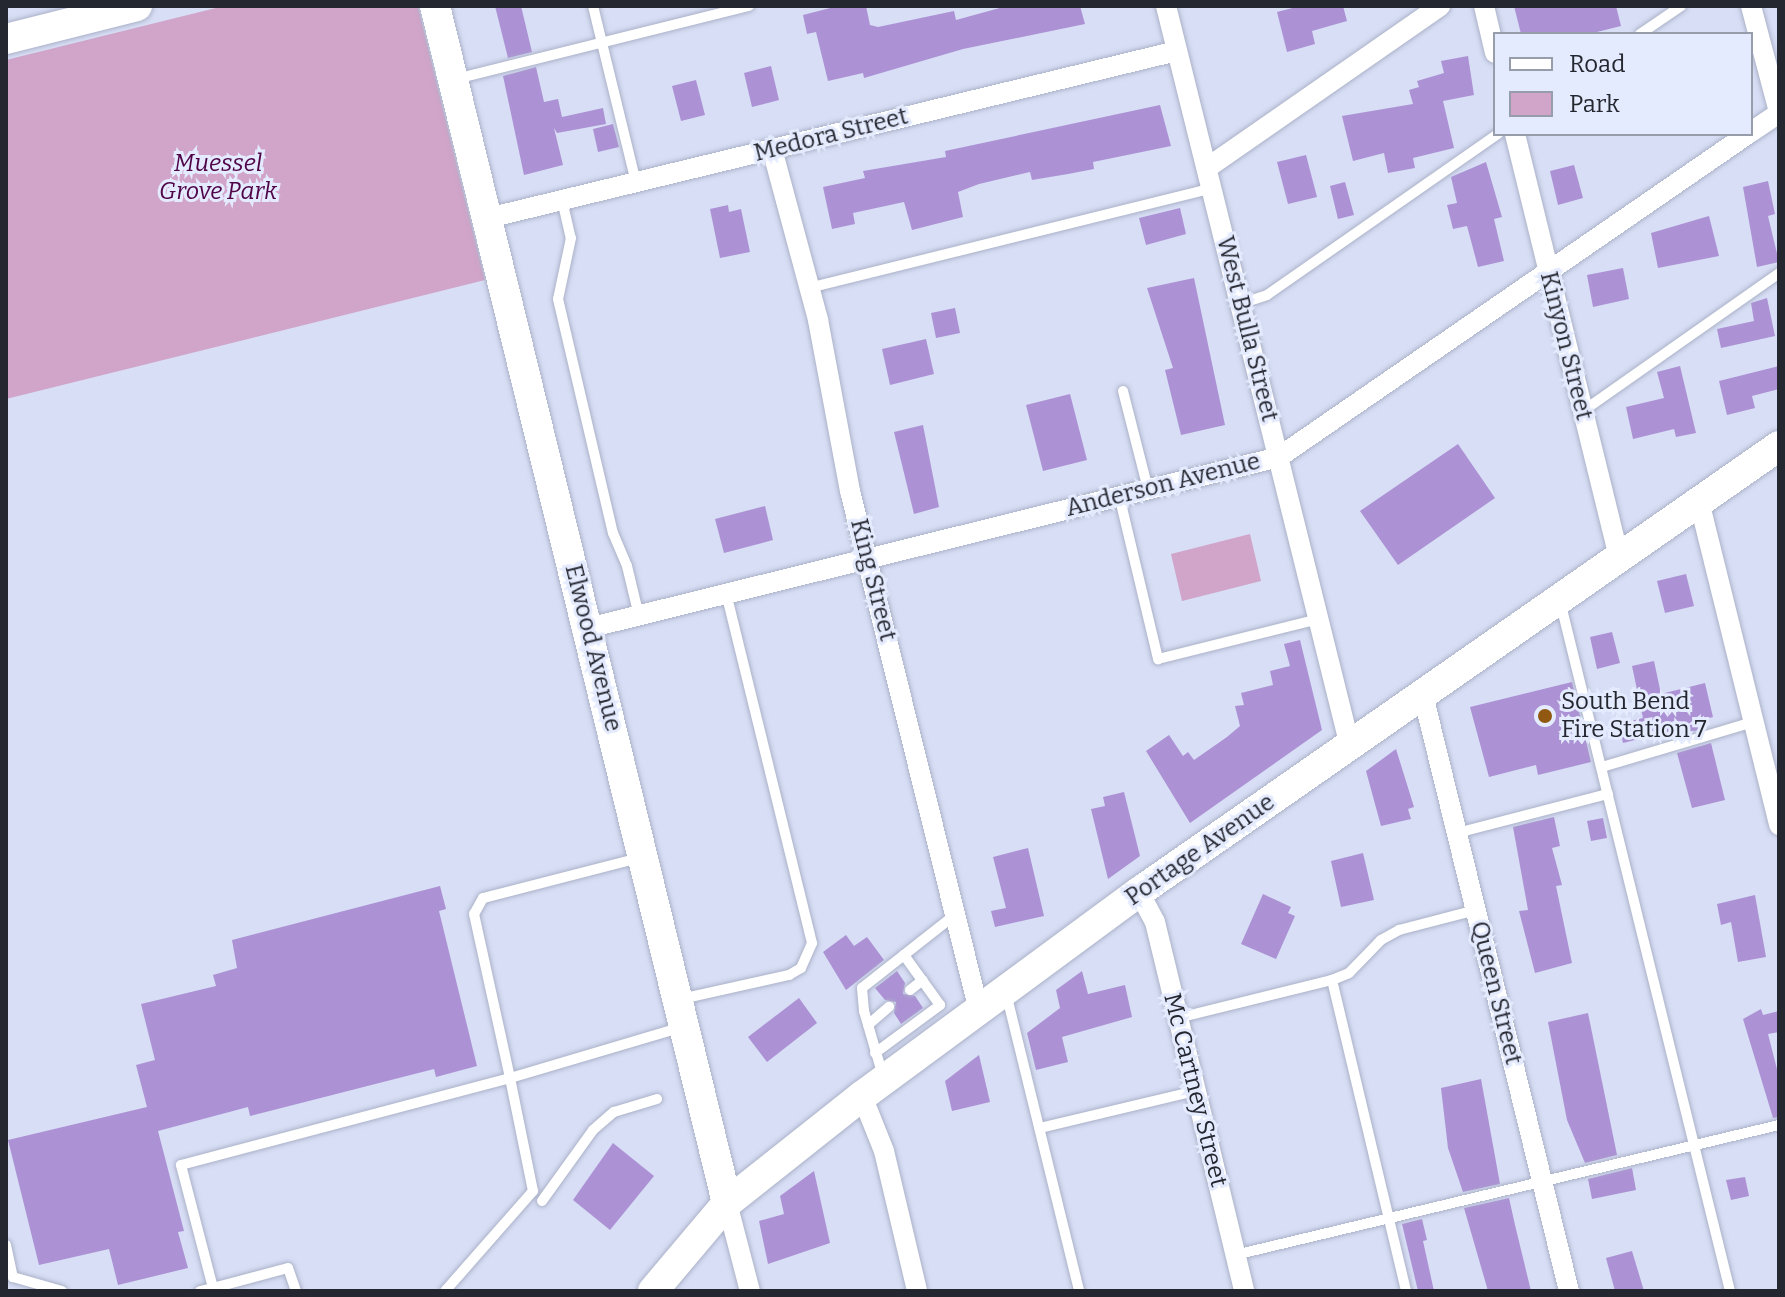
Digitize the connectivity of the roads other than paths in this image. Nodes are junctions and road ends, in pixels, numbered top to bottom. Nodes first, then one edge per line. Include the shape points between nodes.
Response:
1 (137, 6) edge
2 (435, 6) edge
3 (593, 6) edge
4 (749, 6) edge
5 (1166, 6) edge
6 (1440, 6) edge
7 (1484, 6) edge
8 (1681, 6) edge
9 (1751, 6) edge
10 (1643, 32) edge
11 (6, 39) edge
12 (1493, 44) edge
13 (603, 45) junction
14 (1177, 51) junction
15 (453, 80) junction
16 (1779, 112) edge
17 (1753, 131) edge
18 (1495, 136) edge
19 (1515, 136) edge
20 (1746, 136) edge
21 (772, 149) junction
22 (1209, 178) junction
23 (636, 183) junction
24 (562, 200) junction
25 (484, 219) junction
26 (1548, 270) junction
27 (1779, 273) edge
28 (809, 288) junction
29 (1240, 304) junction
30 (1123, 391) dead end
31 (1583, 411) junction
32 (1779, 446) edge
33 (1279, 457) junction
34 (1148, 489) junction
35 (1119, 495) junction
36 (1699, 501) junction
37 (1619, 557) junction
38 (869, 560) junction
39 (726, 594) junction
40 (1560, 599) junction
41 (639, 616) junction
42 (1319, 619) junction
43 (588, 628) junction
44 (1423, 695) junction
45 (1753, 722) junction
46 (1350, 746) junction
47 (1602, 767) junction
48 (1608, 794) junction
49 (1779, 825) edge
50 (1457, 833) junction
51 (645, 857) junction
52 (1139, 892) junction
53 (1476, 910) junction
54 (956, 914) junction
55 (904, 955) junction
56 (923, 980) junction
57 (1332, 980) junction
58 (910, 990) dead end
59 (1006, 991) junction
60 (889, 1007) dead end
61 (683, 1013) junction
62 (958, 1014) junction
63 (1178, 1018) junction
64 (868, 1025) junction
65 (874, 1076) junction
66 (510, 1078) junction
67 (1195, 1091) junction
68 (657, 1099) dead end
69 (1779, 1125) edge
70 (1040, 1128) junction
71 (1695, 1143) junction
72 (1542, 1181) junction
73 (542, 1201) dead end
74 (727, 1203) junction
75 (1388, 1218) junction
76 (6, 1245) edge
77 (1235, 1255) junction
78 (213, 1288) junction
79 (62, 1291) edge
80 (200, 1291) edge
81 (296, 1291) edge
82 (445, 1291) edge
83 (653, 1291) edge
84 (750, 1291) edge
85 (917, 1291) edge
86 (1079, 1291) edge
87 (1244, 1291) edge
88 (1406, 1291) edge
89 (1569, 1291) edge
90 (1730, 1291) edge

1 - 11 main road
2 - 15 main road, Elwood Avenue
3 - 13 lane
4 - 13 lane
5 - 14 street, West Bulla Street
6 - 22 street
7 - 12 street
8 - 10 lane
9 - 16 street
13 - 15 lane
13 - 23 lane
14 - 21 street, Medora Street
14 - 22 street, West Bulla Street
15 - 25 main road, Elwood Avenue
16 - 17 street, Anderson Avenue
18 - 29 lane via 1267,295
19 - 26 street, Kinyon Street
20 - 26 street, Anderson Avenue
21 - 23 street, Medora Street
21 - 28 street, King Street
22 - 28 lane
22 - 29 street, West Bulla Street
23 - 24 street, Medora Street
24 - 25 street, Medora Street
24 - 41 lane via 571,238 558,299 609,517
25 - 43 main road, Elwood Avenue
26 - 31 street, Kinyon Street
26 - 33 street, Anderson Avenue
27 - 31 lane
28 - 38 street, King Street
29 - 33 street, West Bulla Street
30 - 34 lane
31 - 37 street, Kinyon Street
32 - 36 main road, Portage Avenue
33 - 34 street, Anderson Avenue
33 - 42 street, West Bulla Street
34 - 35 street, Anderson Avenue
35 - 38 street, Anderson Avenue
35 - 42 lane via 1158,659
36 - 37 main road, Portage Avenue
36 - 45 street
37 - 40 main road, Portage Avenue
38 - 39 street, Anderson Avenue
38 - 54 street, King Street
39 - 41 street, Anderson Avenue
39 - 61 lane via 812,943 801,968 789,975
40 - 44 main road, Portage Avenue
40 - 47 lane
41 - 43 street, Anderson Avenue
42 - 46 street, West Bulla Street
43 - 51 main road, Elwood Avenue
44 - 46 main road, Portage Avenue
44 - 50 street, Queen Street
45 - 47 lane
45 - 49 street
46 - 52 main road, Portage Avenue
47 - 48 lane
48 - 50 lane
48 - 71 lane
50 - 53 street, Queen Street
51 - 61 main road, Elwood Avenue
51 - 66 lane via 483,898 474,914
52 - 59 main road, Portage Avenue
52 - 63 street, Mc Cartney Street via 1155,922
53 - 57 lane via 1399,930 1381,940 1349,973
53 - 72 street, Queen Street
54 - 55 lane
54 - 62 street, King Street
55 - 56 lane
55 - 64 lane via 862,988
56 - 58 lane
56 - 62 lane
57 - 63 lane
57 - 75 lane
59 - 62 main road, Portage Avenue
59 - 70 lane
60 - 64 lane
61 - 66 lane
61 - 74 main road, Elwood Avenue
62 - 65 main road, Portage Avenue
63 - 67 street, Mc Cartney Street
64 - 65 lane
65 - 74 main road, Portage Avenue
65 - 85 street via 884,1151
66 - 78 lane via 181,1165
66 - 82 lane via 533,1191
67 - 70 lane
67 - 77 street, Mc Cartney Street
68 - 73 lane via 614,1112 593,1130
69 - 71 lane
70 - 86 lane
71 - 72 lane
71 - 90 lane
72 - 75 lane
72 - 89 street, Queen Street
74 - 83 main road, Portage Avenue
74 - 84 street, Elwood Avenue
75 - 77 lane
75 - 88 lane
76 - 79 lane via 13,1277
77 - 87 street, Mc Cartney Street
78 - 80 lane
78 - 81 lane via 288,1268

